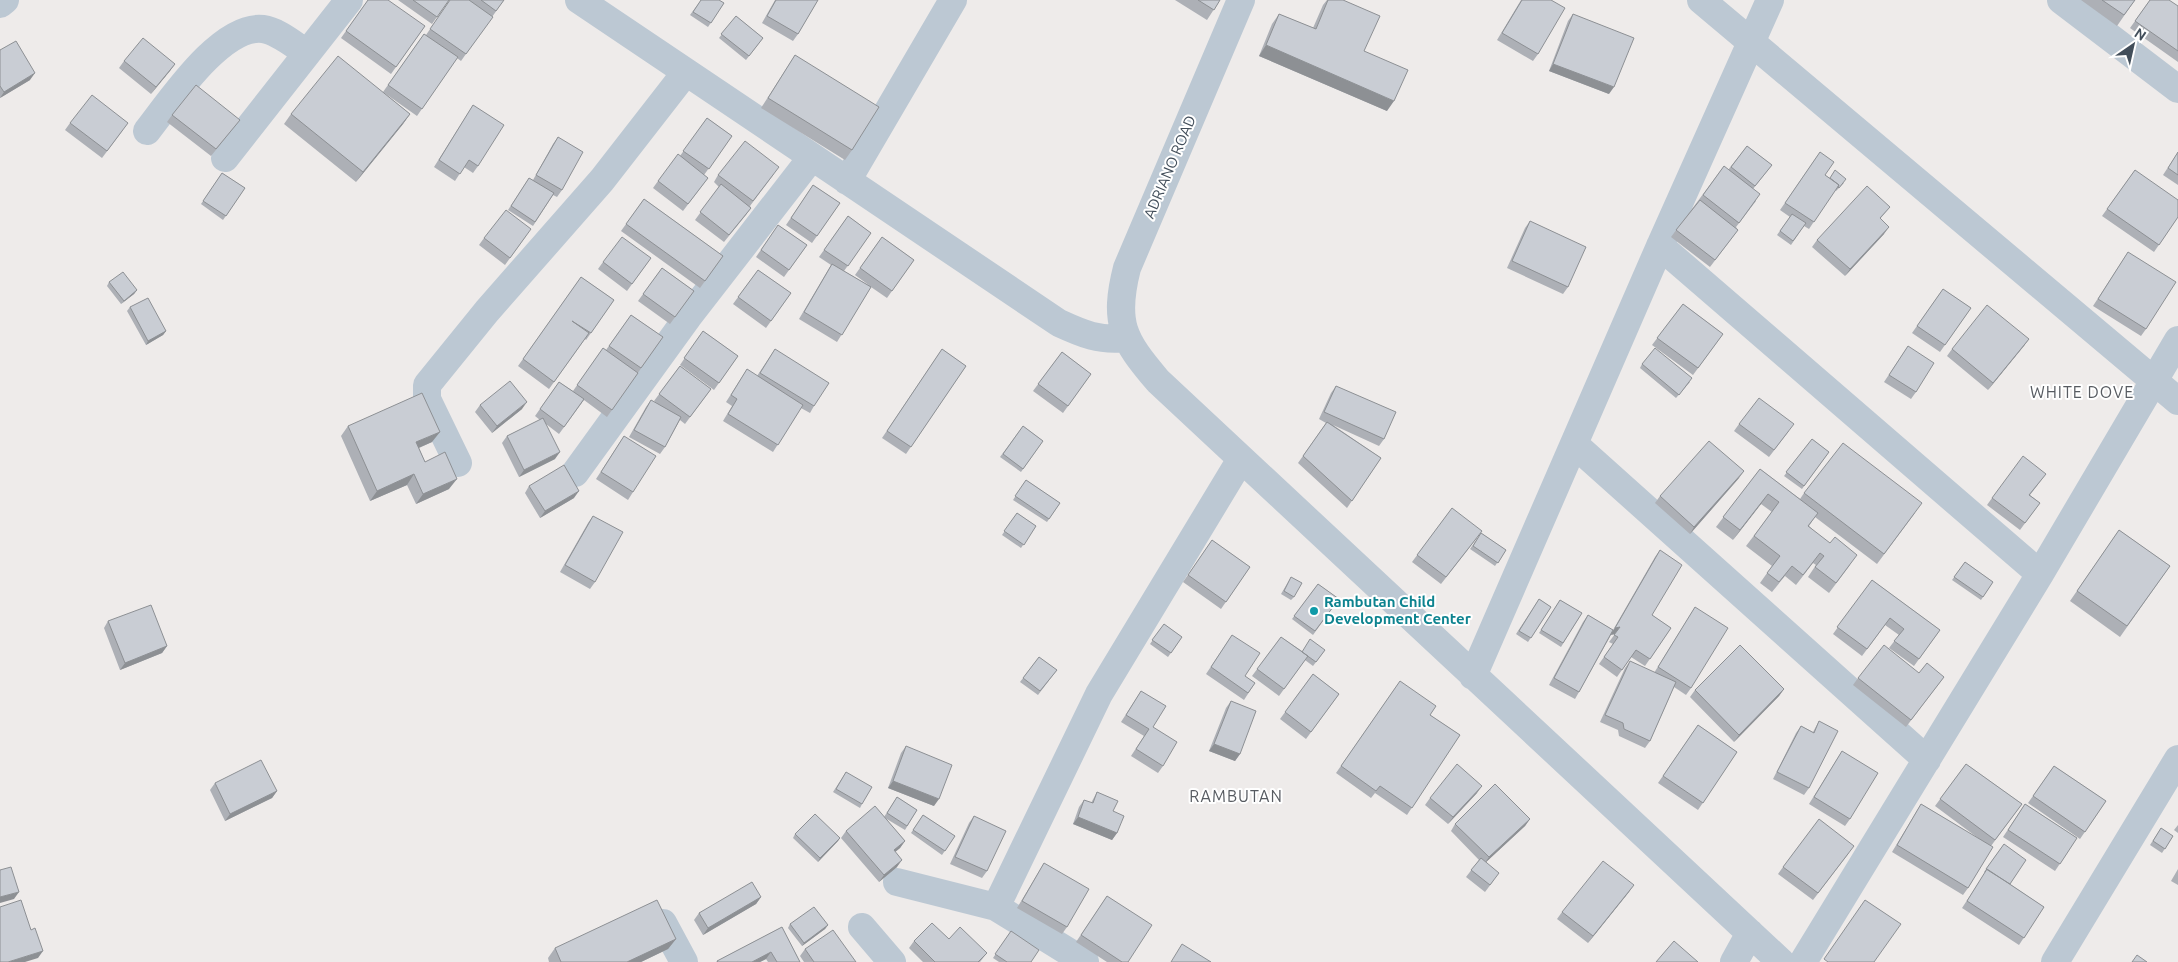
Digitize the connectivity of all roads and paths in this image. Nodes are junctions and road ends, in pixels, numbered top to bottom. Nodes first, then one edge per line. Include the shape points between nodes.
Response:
1 (5, 0) edge
2 (349, 0) edge
3 (579, 0) edge
4 (953, 0) edge
5 (1241, 0) edge
6 (1701, 0) edge
7 (1770, 0) edge
8 (2061, 0) edge
9 (0, 4) edge
10 (1750, 41) junction
11 (307, 53) junction
12 (686, 72) junction
13 (2178, 89) edge
14 (147, 131) dead end
15 (812, 157) junction
16 (225, 158) dead end
17 (847, 181) junction
18 (1660, 246) junction
19 (1126, 338) junction
20 (2178, 340) edge
21 (2154, 380) junction
22 (2178, 402) edge
23 (1574, 444) junction
24 (1241, 459) junction
25 (458, 463) dead end
26 (575, 473) dead end
27 (2040, 574) junction
28 (1473, 676) junction
29 (2178, 759) edge
30 (1927, 760) junction
31 (897, 882) dead end
32 (996, 907) junction
33 (663, 923) edge
34 (862, 927) dead end
35 (1750, 933) junction
36 (684, 962) edge
37 (892, 962) edge
38 (1085, 962) edge
39 (1734, 962) edge
40 (1781, 962) edge
41 (1803, 962) edge
42 (2055, 962) edge

1 - 9 street
2 - 11 street
3 - 12 street
4 - 17 street
5 - 19 street, ADRIANO ROAD via 1127,268 1121,291
6 - 10 street
7 - 10 street
8 - 13 street
10 - 18 street
10 - 21 street
11 - 14 street via 262,29 241,33 218,47 200,64
11 - 16 street
12 - 15 street
12 - 25 street via 602,180 427,384 427,399
15 - 17 street
15 - 26 street via 688,317
17 - 19 street via 1059,323 1107,340
18 - 23 street
18 - 27 street
19 - 24 street via 1137,357 1158,381
20 - 21 street
21 - 22 street
21 - 27 street
23 - 28 street
23 - 30 street
24 - 28 street
24 - 32 street via 1099,694
27 - 30 street
28 - 35 street
29 - 42 street
30 - 41 street
31 - 32 street
32 - 38 street
33 - 36 street
34 - 37 street
35 - 39 street
35 - 40 street

